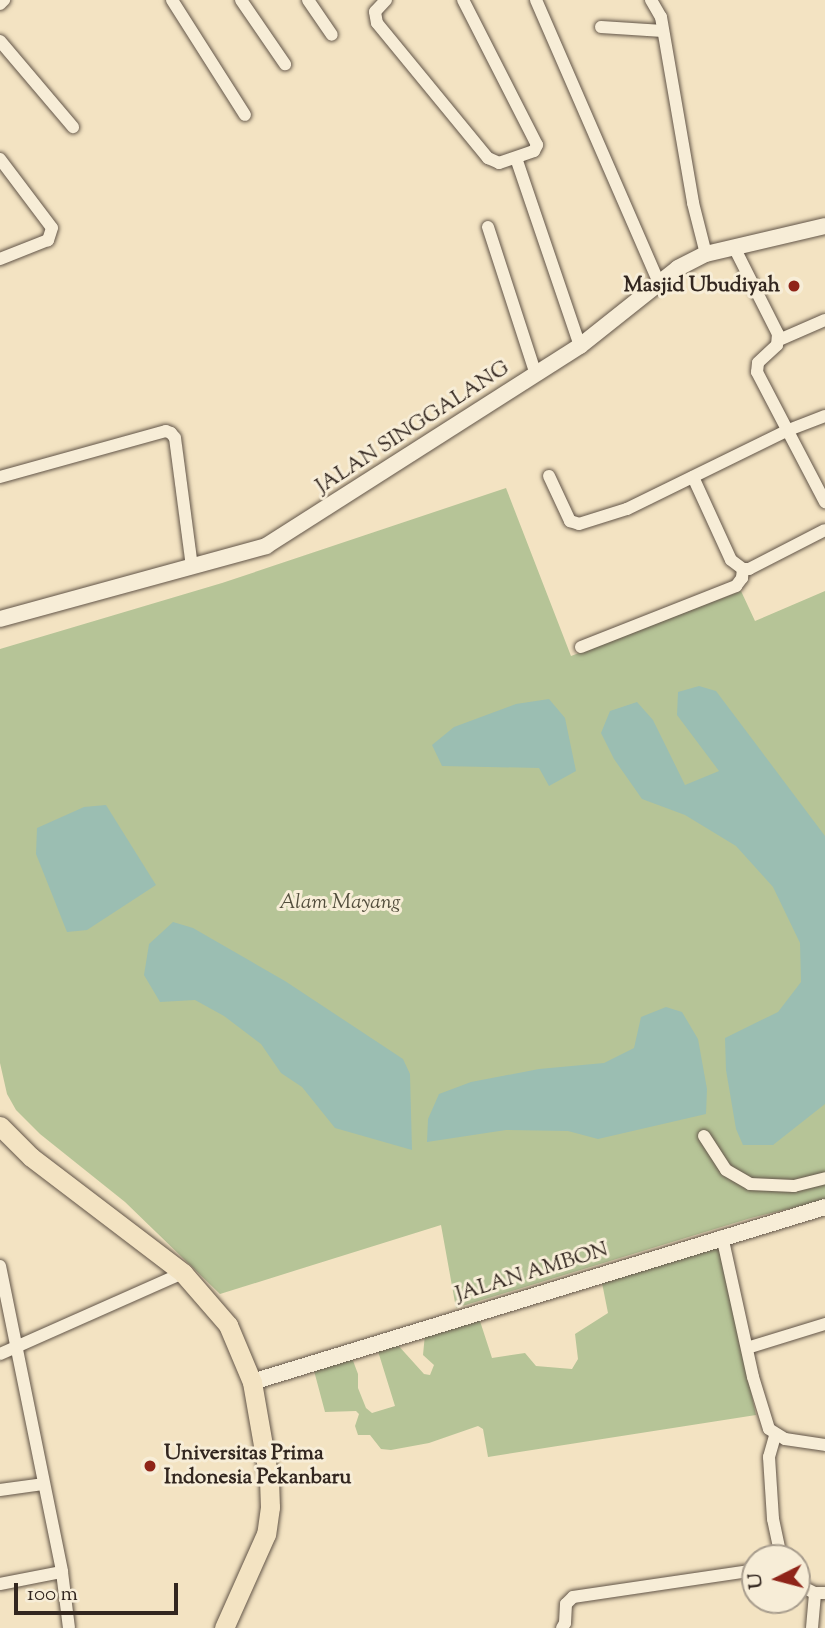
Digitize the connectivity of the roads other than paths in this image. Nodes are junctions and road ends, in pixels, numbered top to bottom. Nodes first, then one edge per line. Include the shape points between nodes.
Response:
1 (4, 0) edge
2 (172, 0) edge
3 (241, 0) edge
4 (308, 0) edge
5 (386, 0) edge
6 (463, 0) edge
7 (536, 0) edge
8 (651, 0) edge
9 (0, 4) edge
10 (601, 27) dead end
11 (663, 31) junction
12 (332, 35) dead end
13 (0, 41) edge
14 (285, 64) dead end
15 (245, 115) dead end
16 (73, 127) dead end
17 (516, 158) junction
18 (0, 159) edge
19 (488, 226) dead end
20 (825, 226) edge
21 (734, 247) junction
22 (706, 254) junction
23 (0, 259) edge
24 (659, 283) junction
25 (825, 320) edge
26 (779, 340) junction
27 (580, 346) junction
28 (536, 374) junction
29 (825, 416) edge
30 (786, 431) junction
31 (549, 476) dead end
32 (0, 477) edge
33 (693, 477) junction
34 (825, 502) edge
35 (825, 530) edge
36 (192, 567) junction
37 (743, 569) junction
38 (0, 619) edge
39 (581, 647) dead end
40 (0, 1126) edge
41 (704, 1136) dead end
42 (825, 1178) edge
43 (825, 1207) edge
44 (722, 1236) junction
45 (0, 1266) edge
46 (183, 1273) junction
47 (825, 1324) edge
48 (18, 1348) junction
49 (747, 1348) junction
50 (0, 1354) edge
51 (252, 1382) junction
52 (775, 1436) junction
53 (825, 1445) edge
54 (43, 1484) junction
55 (0, 1490) edge
56 (778, 1544) edge
57 (62, 1572) junction
58 (741, 1572) edge
59 (0, 1584) edge
60 (820, 1593) edge
61 (69, 1628) edge
62 (224, 1628) edge
63 (562, 1628) edge
64 (812, 1628) edge

1 - 9 street
2 - 15 street
3 - 14 street
4 - 12 street
5 - 17 street via 375,12 377,23 488,158 499,163
6 - 17 street via 535,138 534,151
7 - 24 street
8 - 11 street
10 - 11 street
11 - 22 street
13 - 16 street
17 - 27 street
18 - 23 street via 52,228 48,240
19 - 28 street
20 - 21 main road, JALAN SINGGALANG
21 - 22 main road, JALAN SINGGALANG
21 - 26 street
22 - 24 main road, JALAN SINGGALANG
24 - 27 main road, JALAN SINGGALANG
25 - 26 street
26 - 30 street via 757,368
27 - 28 main road, JALAN SINGGALANG
28 - 36 main road, JALAN SINGGALANG via 275,542
29 - 30 street
30 - 33 street
30 - 34 street
31 - 33 street via 570,521 576,524 627,509
32 - 36 street via 171,433
33 - 37 street via 731,560
35 - 37 street
36 - 38 main road, JALAN SINGGALANG
37 - 39 street via 736,586
40 - 46 main road via 31,1157
41 - 42 street via 726,1170 750,1184 794,1186
43 - 44 main road, JALAN AMBON
44 - 49 street
44 - 51 main road, JALAN AMBON
45 - 48 street
46 - 48 street
46 - 51 main road via 228,1325
47 - 49 street
48 - 50 street
48 - 54 street
49 - 52 street via 769,1429
51 - 62 main road via 270,1507 266,1534
52 - 53 street
52 - 56 street via 769,1457
54 - 55 street
54 - 57 street
57 - 59 street
57 - 61 street
58 - 63 street via 573,1597 566,1604
60 - 64 street

